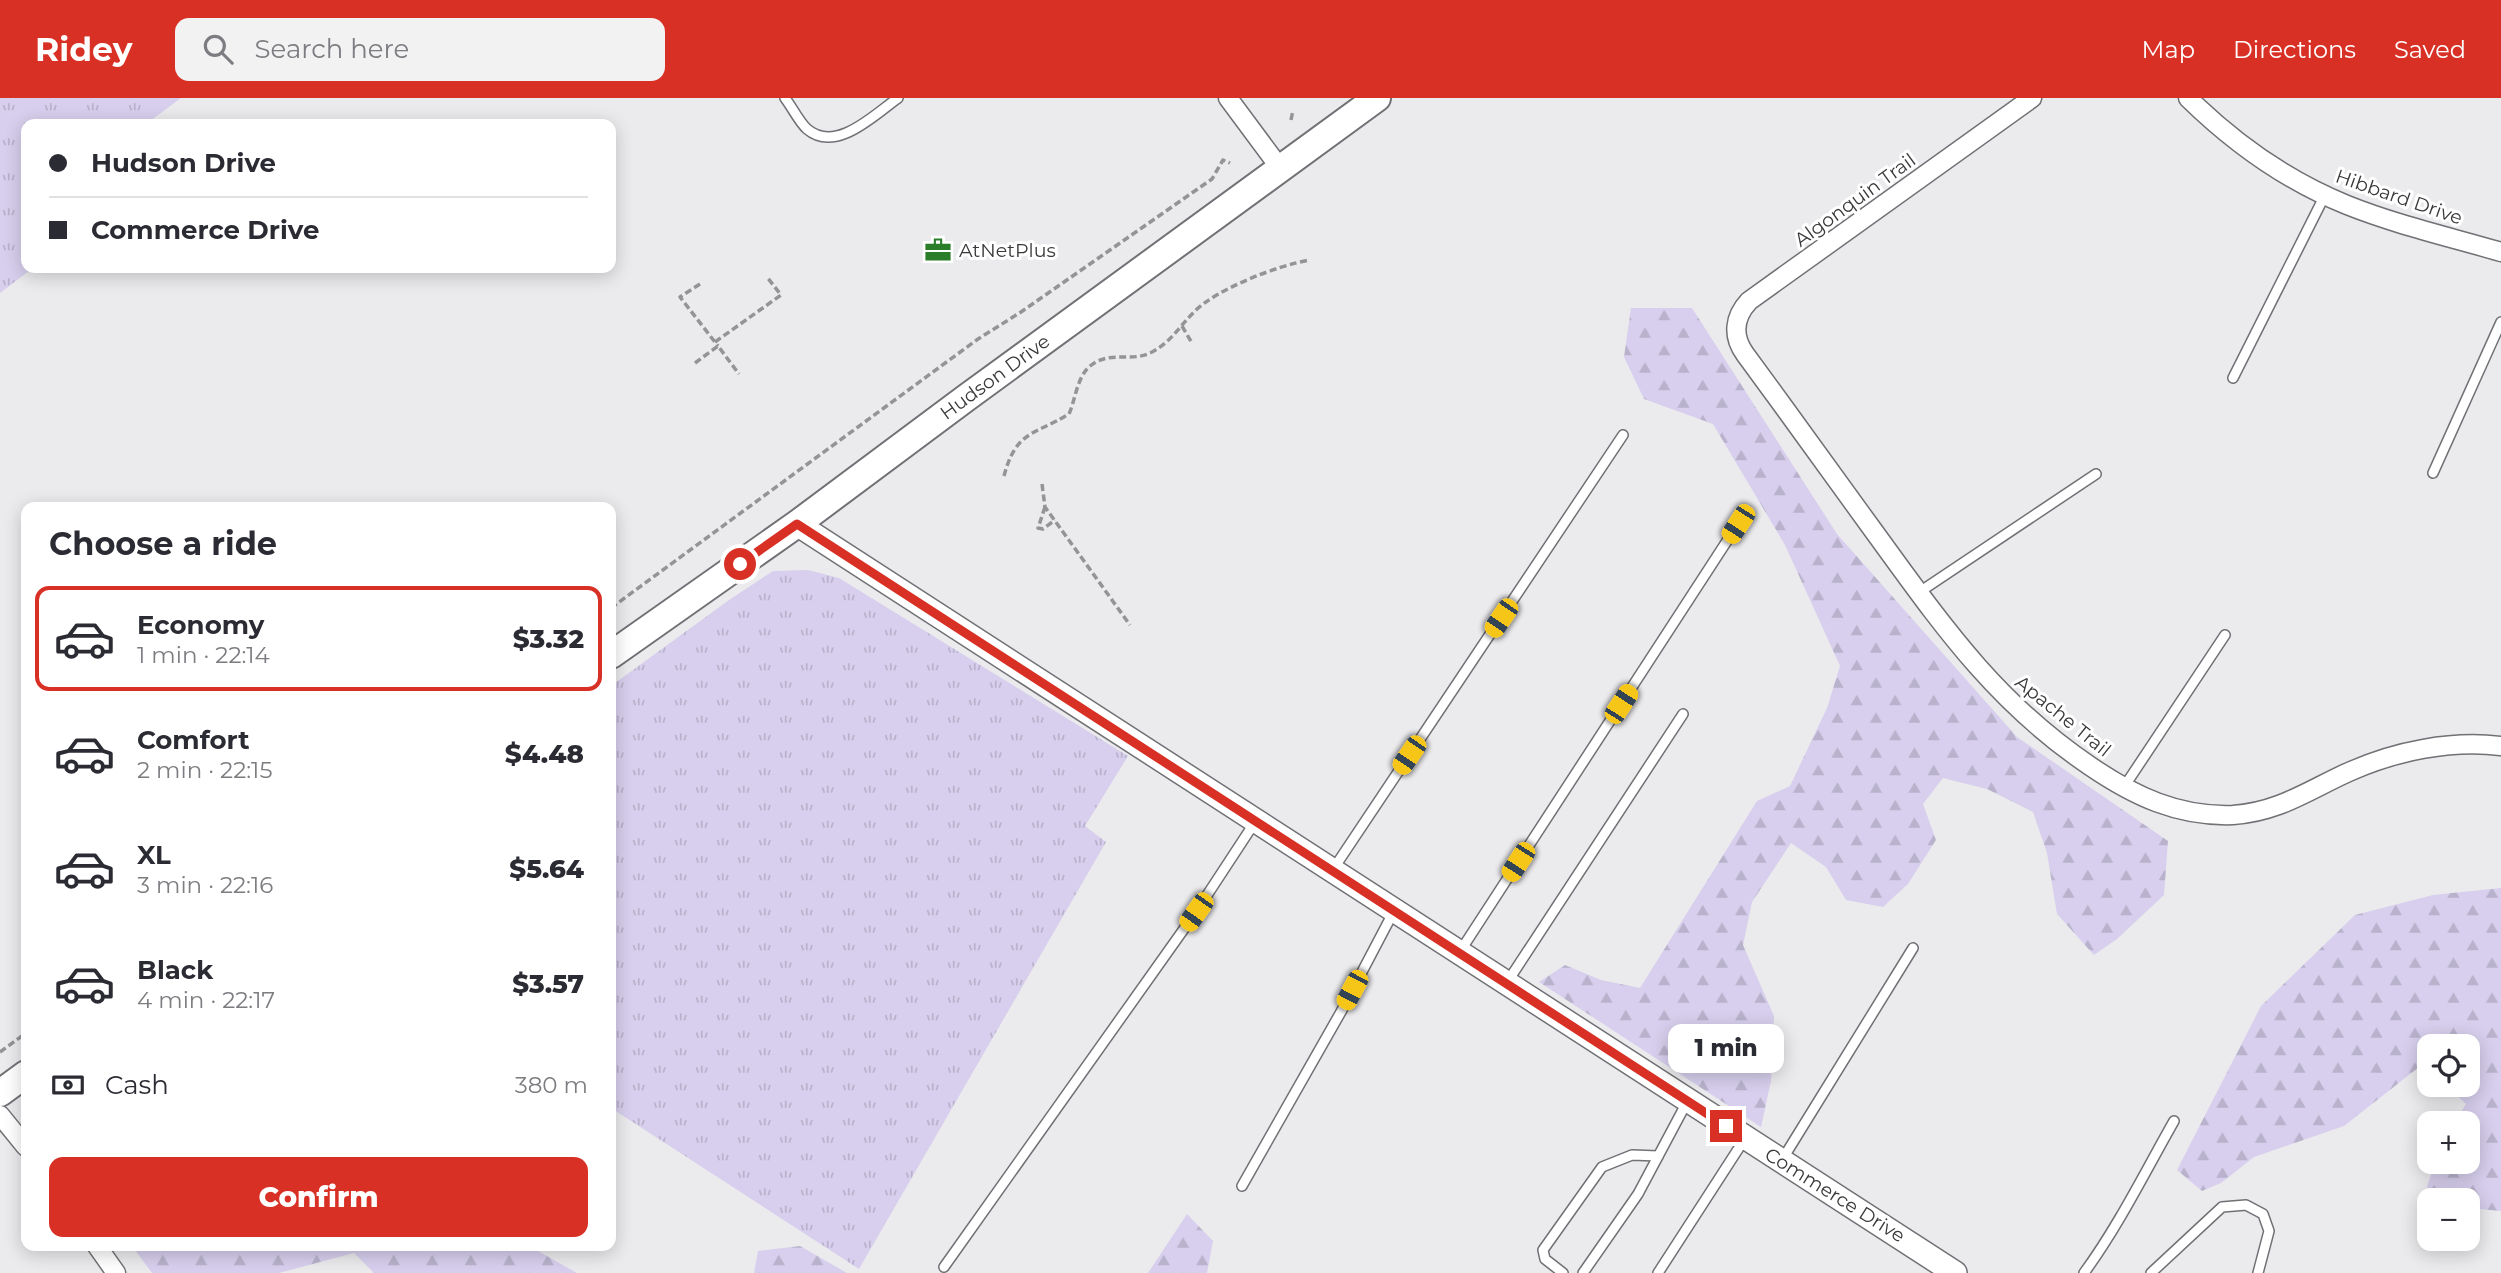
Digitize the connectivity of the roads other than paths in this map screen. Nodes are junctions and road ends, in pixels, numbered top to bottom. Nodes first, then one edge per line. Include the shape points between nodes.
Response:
1 (785, 98) edge
2 (898, 98) edge
3 (1228, 98) edge
4 (1377, 98) edge
5 (2032, 98) edge
6 (2188, 98) edge
7 (1280, 168) junction
8 (2325, 195) junction
9 (2501, 252) edge
10 (2501, 322) edge
11 (1745, 354) joint
12 (2233, 378) dead end
13 (1623, 435) dead end
14 (2433, 473) dead end
15 (2096, 474) dead end
16 (797, 524) junction
17 (1738, 524) dead end
18 (1918, 593) junction
19 (2225, 635) dead end
20 (616, 651) edge
21 (1683, 714) dead end
22 (2501, 746) edge
23 (2123, 789) junction
24 (1256, 820) junction
25 (1333, 870) junction
26 (1395, 910) junction
27 (1913, 948) dead end
28 (1460, 952) junction
29 (1507, 982) junction
30 (21, 1078) edge
31 (0, 1093) edge
32 (1688, 1100) junction
33 (0, 1115) edge
34 (2174, 1121) dead end
35 (1745, 1138) junction
36 (21, 1141) edge
37 (1658, 1156) junction
38 (1781, 1161) junction
39 (1242, 1186) dead end
40 (101, 1251) edge
41 (944, 1268) dead end
42 (116, 1273) edge
43 (1563, 1273) edge
44 (1584, 1273) edge
45 (1658, 1273) edge
46 (1955, 1273) edge
47 (2084, 1273) edge
48 (2151, 1273) edge
49 (2258, 1273) edge

1 - 2 lane via 807,129 834,138
3 - 7 street
4 - 7 main road, Hudson Drive
5 - 11 street, Algonquin Trail via 1749,301 1736,327
6 - 8 street, Hibbard Drive via 2264,162
7 - 16 main road, Hudson Drive
8 - 9 street, Hibbard Drive via 2382,218
8 - 12 lane
10 - 14 lane
11 - 18 street, Apache Trail
13 - 25 lane
15 - 18 lane
16 - 20 main road, Hudson Drive
16 - 24 street, Commerce Drive
17 - 28 lane
18 - 23 street, Apache Trail via 1961,650 2026,717
19 - 23 lane
21 - 29 lane
22 - 23 street, Apache Trail via 2446,746 2395,756 2350,771 2293,801 2234,815 2189,812
24 - 25 street, Commerce Drive
24 - 41 lane
25 - 26 street, Commerce Drive
26 - 28 street, Commerce Drive
26 - 39 lane
27 - 38 lane
28 - 29 street, Commerce Drive
29 - 32 street, Commerce Drive
30 - 31 main road
32 - 35 street, Commerce Drive
32 - 37 lane
33 - 36 street
34 - 47 lane
35 - 38 street, Commerce Drive
35 - 45 lane
37 - 43 lane via 1632,1156 1602,1167 1543,1250 1545,1259
37 - 44 lane
38 - 46 street, Commerce Drive
40 - 42 street
48 - 49 lane via 2222,1208 2246,1205 2263,1214 2269,1231

